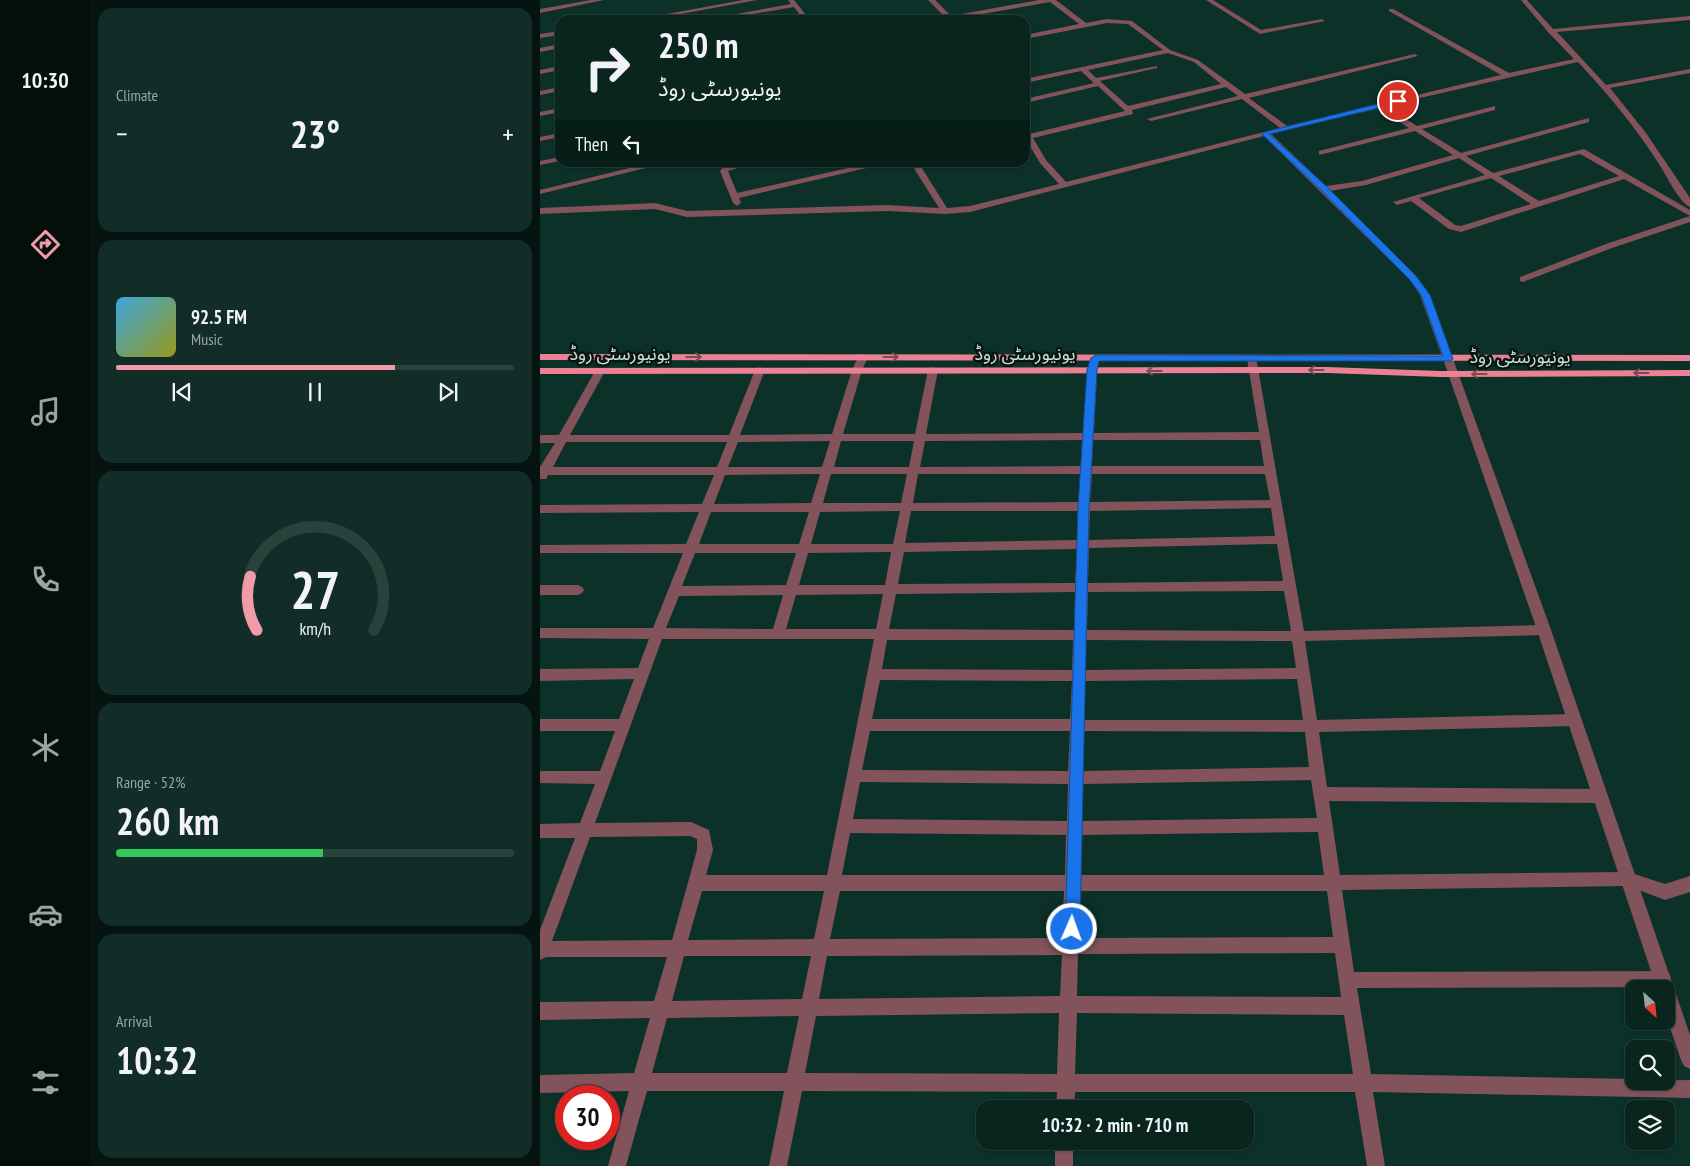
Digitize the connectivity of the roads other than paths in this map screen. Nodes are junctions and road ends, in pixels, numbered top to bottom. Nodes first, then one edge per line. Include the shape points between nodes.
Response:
1 (601, 0) edge
2 (754, 0) edge
3 (931, 0) edge
4 (1051, 0) edge
5 (1208, 0) edge
6 (1524, 0) edge
7 (574, 2) edge
8 (794, 3) edge
9 (1392, 10) dead end
10 (540, 11) edge
11 (666, 15) edge
12 (732, 15) edge
13 (803, 15) edge
14 (947, 15) edge
15 (972, 15) edge
16 (1690, 18) edge
17 (1322, 21) dead end
18 (1084, 26) junction
19 (1550, 31) junction
20 (555, 34) edge
21 (540, 36) edge
22 (1030, 36) edge
23 (555, 47) edge
24 (540, 50) edge
25 (1168, 51) junction
26 (1415, 56) dead end
27 (1578, 60) junction
28 (1155, 67) dead end
29 (555, 69) edge
30 (1083, 69) junction
31 (540, 72) edge
32 (1690, 72) edge
33 (1507, 75) junction
34 (1030, 80) edge
35 (1097, 82) junction
36 (1228, 84) junction
37 (1605, 87) junction
38 (555, 90) edge
39 (540, 93) edge
40 (1244, 96) junction
41 (1030, 99) edge
42 (1380, 106) junction
43 (1492, 108) dead end
44 (1127, 109) junction
45 (555, 111) edge
46 (540, 114) edge
47 (1151, 119) dead end
48 (1586, 120) dead end
49 (1415, 127) junction
50 (1286, 129) junction
51 (1264, 133) junction
52 (555, 136) edge
53 (1030, 136) edge
54 (540, 139) edge
55 (1030, 139) edge
56 (1322, 153) dead end
57 (1459, 155) junction
58 (555, 160) edge
59 (540, 163) edge
60 (645, 167) edge
61 (731, 167) edge
62 (866, 167) edge
63 (917, 167) edge
64 (1494, 176) junction
65 (1624, 177) junction
66 (1064, 185) junction
67 (1324, 189) junction
68 (540, 192) edge
69 (735, 196) junction
70 (1413, 198) junction
71 (1396, 202) dead end
72 (1690, 204) edge
73 (1539, 206) junction
74 (540, 211) edge
75 (945, 211) junction
76 (740, 212) junction
77 (1690, 214) edge
78 (1690, 219) edge
79 (1523, 279) dead end
80 (540, 357) edge
81 (863, 357) junction
82 (1690, 358) edge
83 (1448, 359) junction
84 (1094, 364) junction
85 (1252, 365) junction
86 (760, 370) junction
87 (857, 370) junction
88 (933, 370) junction
89 (540, 371) edge
90 (600, 371) junction
91 (1690, 373) edge
92 (1452, 374) junction
93 (1088, 436) junction
94 (1264, 436) junction
95 (734, 437) junction
96 (837, 437) junction
97 (540, 438) edge
98 (562, 438) junction
99 (920, 438) junction
100 (914, 470) junction
101 (1270, 470) junction
102 (827, 471) junction
103 (721, 472) junction
104 (1086, 472) junction
105 (541, 473) edge
106 (1276, 504) junction
107 (707, 507) junction
108 (907, 507) junction
109 (816, 508) junction
110 (1084, 508) junction
111 (540, 509) edge
112 (1281, 540) junction
113 (1082, 546) junction
114 (804, 548) junction
115 (900, 548) junction
116 (540, 549) edge
117 (692, 549) junction
118 (1290, 586) junction
119 (1082, 587) junction
120 (540, 590) edge
121 (578, 590) dead end
122 (891, 590) junction
123 (675, 591) junction
124 (790, 591) junction
125 (1544, 630) junction
126 (540, 633) edge
127 (658, 633) junction
128 (778, 633) junction
129 (882, 634) junction
130 (1081, 636) junction
131 (1298, 636) junction
132 (643, 673) junction
133 (1303, 673) junction
134 (874, 674) junction
135 (540, 675) edge
136 (1080, 676) junction
137 (1574, 720) junction
138 (540, 725) edge
139 (624, 725) junction
140 (865, 725) junction
141 (1311, 726) junction
142 (1078, 727) junction
143 (1318, 773) junction
144 (855, 776) junction
145 (540, 777) edge
146 (604, 778) junction
147 (1077, 778) junction
148 (1320, 794) junction
149 (1600, 796) junction
150 (1325, 825) junction
151 (845, 826) junction
152 (1075, 828) junction
153 (585, 830) junction
154 (540, 831) edge
155 (1628, 879) junction
156 (1074, 882) junction
157 (696, 883) junction
158 (1333, 883) junction
159 (834, 884) junction
160 (1690, 884) edge
161 (1072, 945) junction
162 (1342, 945) junction
163 (678, 948) junction
164 (821, 948) junction
165 (541, 950) edge
166 (1347, 980) junction
167 (1663, 980) edge
168 (1625, 985) edge
169 (1070, 1004) junction
170 (1351, 1006) junction
171 (810, 1009) junction
172 (660, 1010) junction
173 (540, 1011) edge
174 (1675, 1016) edge
175 (1690, 1060) edge
176 (639, 1082) junction
177 (794, 1083) junction
178 (1066, 1083) junction
179 (1364, 1083) junction
180 (540, 1084) edge
181 (1690, 1089) edge
182 (1065, 1100) edge
183 (1064, 1150) edge
184 (617, 1166) edge
185 (778, 1166) edge
186 (1064, 1166) edge
187 (1376, 1166) edge

1 - 7 street
2 - 11 street
3 - 14 street
4 - 15 street
4 - 18 street
5 - 17 street via 1260,32
6 - 19 street
7 - 10 street
8 - 12 street
8 - 13 street
9 - 33 street
16 - 19 street
18 - 22 street
18 - 25 street via 1107,21 1130,22
19 - 27 street
20 - 21 street
23 - 24 street
25 - 30 street
25 - 36 street via 1193,58
26 - 40 street
27 - 33 street
27 - 37 street
28 - 35 street
29 - 31 street
30 - 34 street
30 - 35 street
32 - 37 street
33 - 42 street
35 - 41 street
35 - 44 street
36 - 40 street
36 - 44 street
37 - 72 street via 1637,126
38 - 39 street
40 - 47 street
40 - 50 street
42 - 49 street
42 - 50 street
43 - 49 street
44 - 53 street via 1130,112 1125,115
45 - 46 street
48 - 57 street
49 - 56 street
49 - 57 street
50 - 51 street
51 - 66 street
51 - 67 street
52 - 54 street
55 - 66 street via 1043,161
57 - 64 street
57 - 67 street via 1363,183
58 - 59 street
60 - 68 street
61 - 69 street via 724,170
62 - 69 street
63 - 75 street
64 - 65 street via 1581,151
64 - 70 street
64 - 73 street
65 - 73 street
65 - 77 street
66 - 75 street via 970,209
67 - 83 street via 1426,295
69 - 76 street
70 - 71 street
70 - 73 street via 1456,229
74 - 76 street via 655,206 681,214
75 - 76 street via 887,208
78 - 79 street
80 -> 81 highway, یونیورسٹی روڈ
81 -> 84 highway, یونیورسٹی روڈ
81 - 87 street
82 - 83 highway, یونیورسٹی روڈ
83 - 85 highway, یونیورسٹی روڈ
83 - 92 street
84 - 85 highway, یونیورسٹی روڈ
84 - 88 highway, یونیورسٹی روڈ
84 - 93 street
92 -> 85 highway, یونیورسٹی روڈ
85 - 94 street
86 - 87 highway, یونیورسٹی روڈ
86 - 90 highway, یونیورسٹی روڈ
86 - 95 street
87 - 88 highway, یونیورسٹی روڈ
87 - 96 street
88 - 99 street
89 - 90 highway, یونیورسٹی روڈ
90 - 98 street
91 -> 92 highway, یونیورسٹی روڈ
92 - 125 street
93 - 94 street
93 - 99 street
93 - 104 street
94 - 101 street
95 - 96 street
95 - 98 street
95 - 103 street
96 - 99 street
96 - 102 street
97 - 98 street
98 - 105 street
99 - 100 street
100 - 102 street
100 - 104 street
100 - 108 street
101 - 104 street
101 - 106 street
102 - 103 street
102 - 109 street
103 - 105 street
103 - 107 street
104 - 110 street
106 - 110 street
106 - 112 street
107 - 109 street
107 - 111 street
107 - 117 street
108 - 109 street
108 - 110 street
108 - 115 street
109 - 114 street
110 - 113 street
112 - 113 street
112 - 118 street
113 - 115 street
113 - 119 street
114 - 115 street
114 - 117 street
114 - 124 street
115 - 122 street
116 - 117 street
117 - 123 street
118 - 119 street
118 - 131 street
119 - 122 street
119 - 130 street
120 - 121 street
122 - 124 street
122 - 129 street
123 - 124 street
123 - 127 street
124 - 128 street
125 - 131 street
125 - 137 street
126 - 127 street
127 - 128 street
127 - 132 street
128 - 129 street
129 - 130 street
129 - 134 street
130 - 131 street
130 - 136 street
131 - 133 street
132 - 135 street
132 - 139 street
133 - 136 street
133 - 141 street
134 - 136 street
134 - 140 street
136 - 142 street
137 - 141 street
137 - 149 street
138 - 139 street
139 - 146 street
140 - 142 street
140 - 144 street
141 - 142 street
141 - 143 street
142 - 147 street
143 - 147 street
143 - 148 street
144 - 147 street
144 - 151 street
145 - 146 street
146 - 153 street
147 - 152 street
148 - 149 street
148 - 150 street
149 - 155 street
150 - 152 street
150 - 158 street
151 - 152 street
151 - 159 street
152 - 156 street
153 - 154 street
153 - 157 street via 691,829 704,835
153 - 165 street
155 - 158 street
155 - 160 street via 1665,892
155 - 167 street
156 - 158 street
156 - 159 street
156 - 161 street
157 - 159 street
157 - 163 street
158 - 162 street
159 - 164 street
161 - 162 street
161 - 164 street
161 - 169 street
162 - 166 street
163 - 164 street
163 - 165 street
163 - 172 street
164 - 171 street
166 - 168 street
166 - 170 street
169 - 170 street
169 - 171 street
169 - 178 street
170 - 179 street
171 - 172 street
171 - 177 street
172 - 173 street
172 - 176 street
174 - 175 street
176 - 177 street
176 - 180 street
176 - 184 street
177 - 178 street
177 - 185 street
178 - 179 street
178 - 182 street
179 - 181 street
179 - 187 street
183 - 186 street

